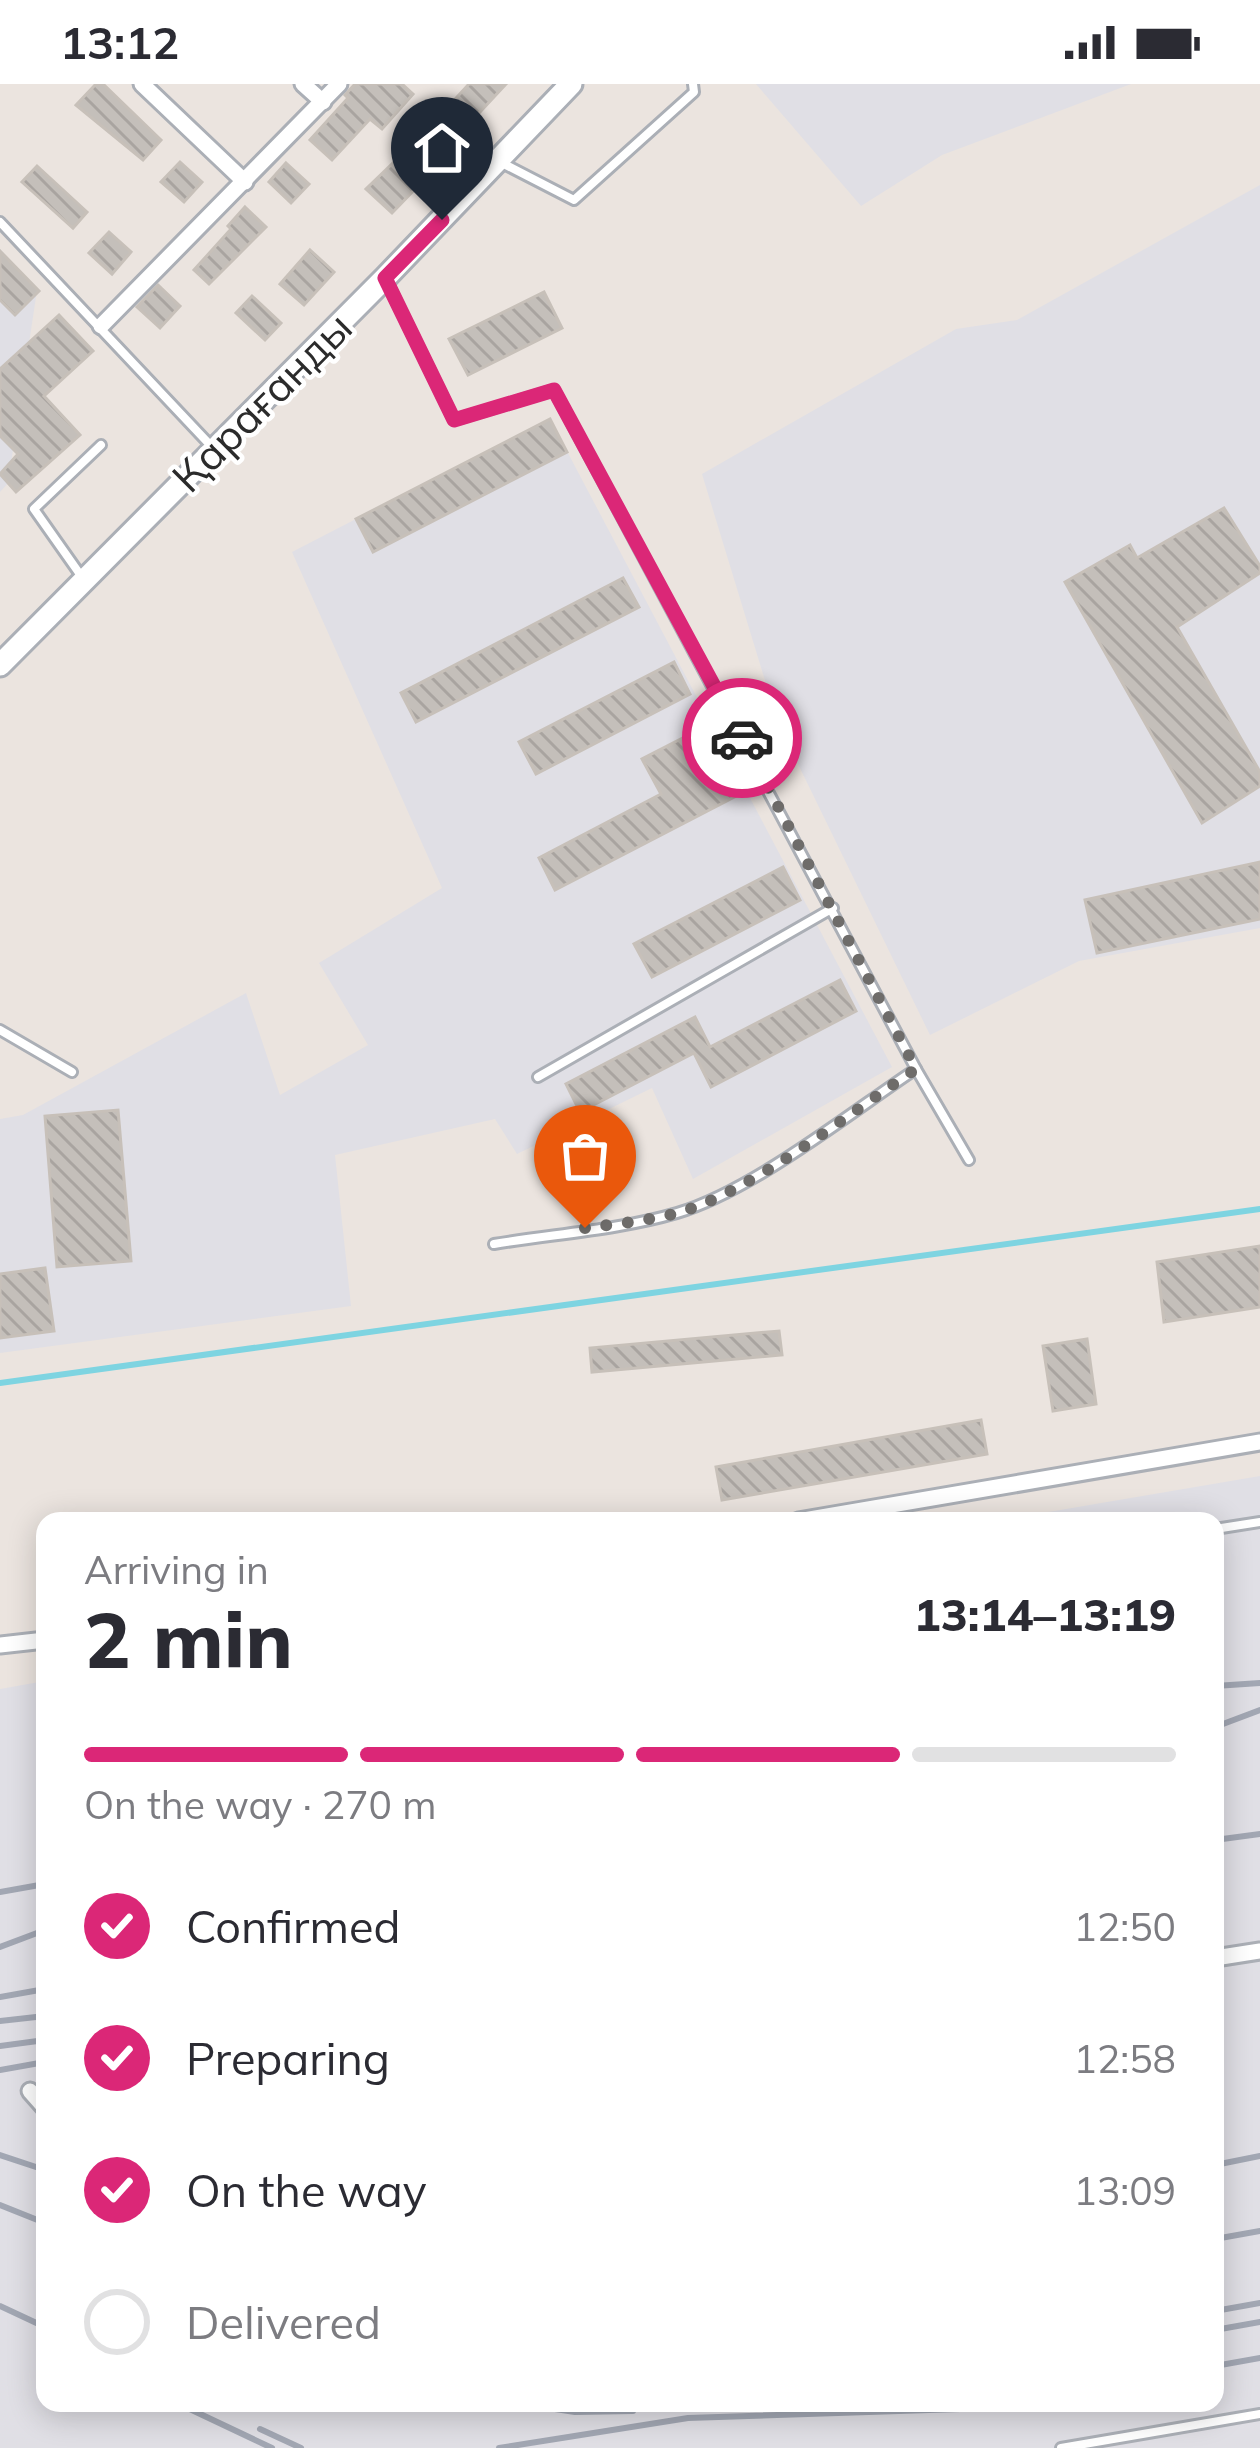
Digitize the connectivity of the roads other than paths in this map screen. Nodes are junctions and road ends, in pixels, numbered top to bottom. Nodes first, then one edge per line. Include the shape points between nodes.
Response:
1 (142, 84) edge
2 (302, 84) edge
3 (339, 84) edge
4 (571, 84) edge
5 (693, 84) edge
6 (323, 102) junction
7 (498, 161) junction
8 (245, 182) junction
9 (0, 222) edge
10 (385, 278) junction
11 (101, 326) junction
12 (100, 446) dead end
13 (214, 448) junction
14 (85, 581) junction
15 (0, 664) edge
16 (833, 908) junction
17 (0, 1030) edge
18 (916, 1069) junction
19 (72, 1072) dead end
20 (538, 1077) dead end
21 (969, 1160) dead end
22 (494, 1244) dead end
23 (1260, 1442) edge
24 (851, 1512) edge
25 (1260, 1522) edge
26 (1224, 1528) edge
27 (36, 1641) edge
28 (0, 1645) edge
29 (1260, 1951) edge
30 (1224, 1957) edge
31 (30, 2091) dead end
32 (36, 2098) edge
33 (1260, 2414) edge
34 (1061, 2448) edge

1 - 8 street
2 - 6 street
3 - 6 street
4 - 7 main road, Қарағанды
5 - 7 lane via 694,92 574,200
6 - 8 street
7 - 10 main road, Қарағанды
8 - 11 street
9 - 11 lane
10 - 13 main road, Қарағанды
10 - 16 lane via 454,420 554,390
11 - 13 lane
12 - 14 lane via 34,509
13 - 14 main road, Қарағанды
14 - 15 main road, Қарағанды
16 - 18 lane
16 - 20 lane
17 - 19 lane
18 - 21 lane
18 - 22 lane via 706,1202
23 - 24 street
25 - 26 lane
27 - 28 street
29 - 30 street
31 - 32 street
33 - 34 lane

